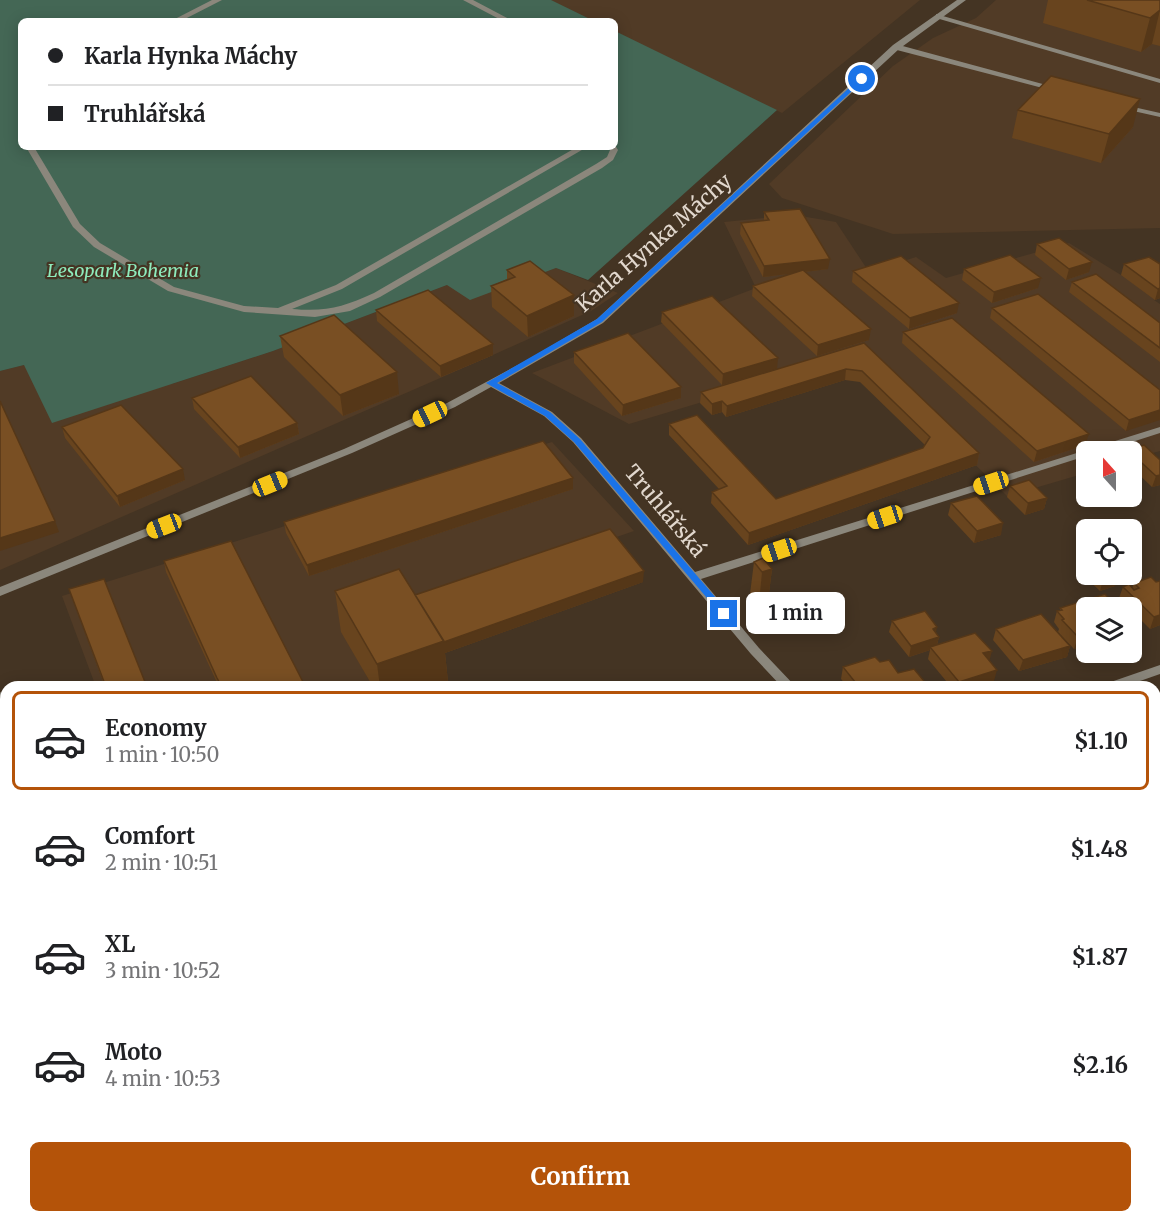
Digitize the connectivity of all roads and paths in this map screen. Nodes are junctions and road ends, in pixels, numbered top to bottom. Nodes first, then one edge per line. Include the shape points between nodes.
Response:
1 (218, 0) edge
2 (467, 0) edge
3 (962, 0) edge
4 (939, 16) junction
5 (181, 18) edge
6 (503, 18) edge
7 (896, 47) junction
8 (1160, 81) edge
9 (1068, 91) edge
10 (1114, 103) edge
11 (1160, 115) edge
12 (32, 150) edge
13 (578, 150) edge
14 (612, 150) edge
15 (276, 312) junction
16 (490, 383) junction
17 (1160, 430) edge
18 (1124, 441) edge
19 (1076, 455) edge
20 (694, 577) junction
21 (0, 592) edge
22 (1160, 669) edge
23 (784, 681) edge
24 (1126, 681) edge

1 - 5 street
2 - 6 street
3 - 4 street, Karla Hynka Máchy
4 - 7 street, Karla Hynka Máchy
4 - 8 street
7 - 9 street
7 - 16 street, Karla Hynka Máchy via 600,321
10 - 11 street
12 - 15 street via 76,225 97,245 171,289 243,309
13 - 15 street via 339,287
14 - 15 street via 610,158 599,166 378,295 331,312
16 - 20 street, Truhlářská via 548,414 577,440
16 - 21 street, Karla Hynka Máchy via 348,451
17 - 18 street
19 - 20 street
20 - 23 street, Truhlářská
22 - 24 street

